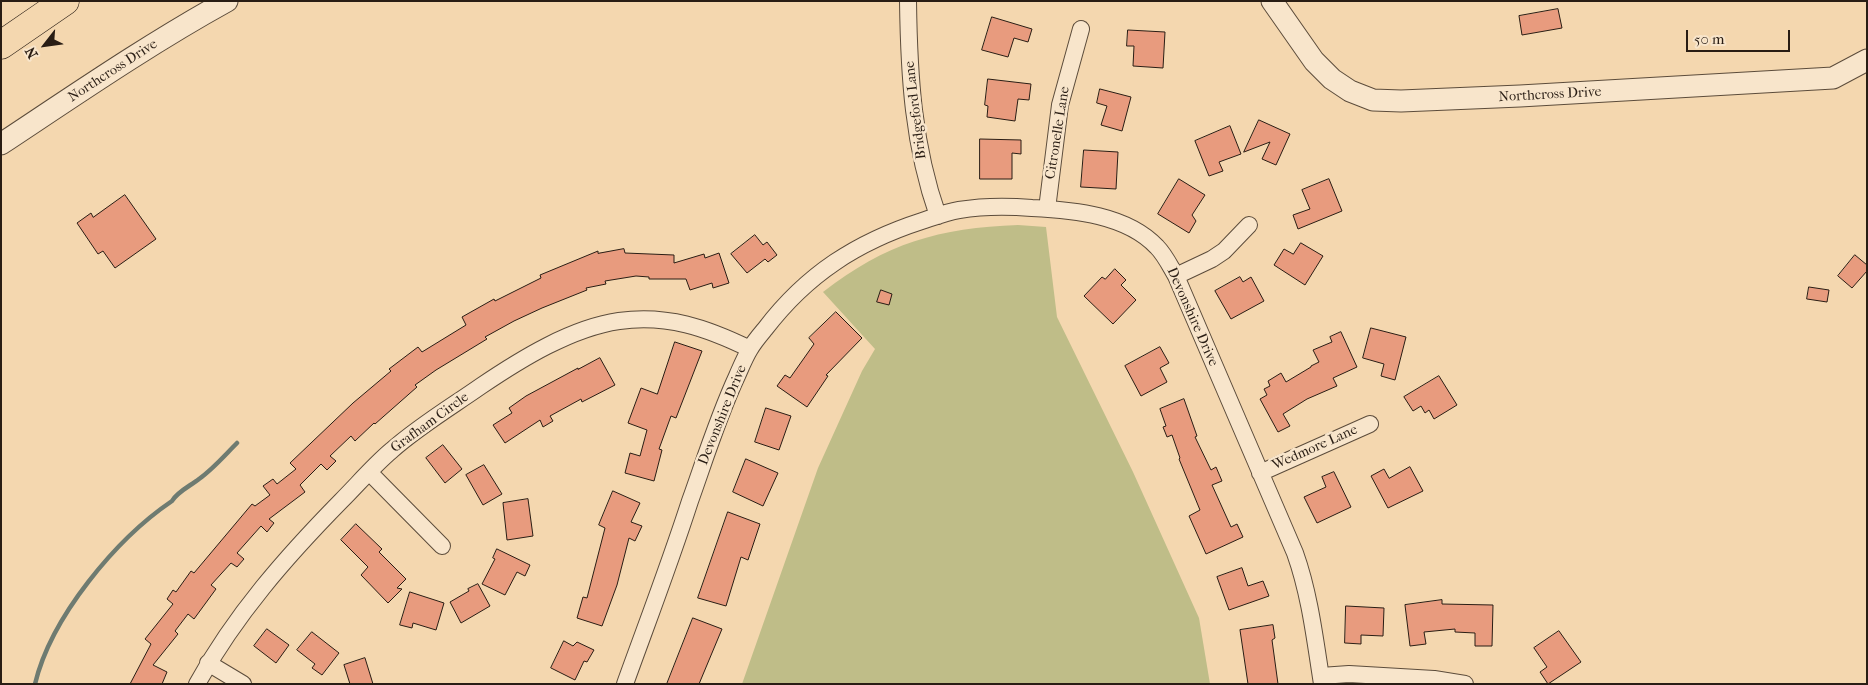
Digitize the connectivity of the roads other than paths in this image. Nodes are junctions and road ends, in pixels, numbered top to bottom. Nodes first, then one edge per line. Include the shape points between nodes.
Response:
1 (34, 1) edge
2 (65, 1) edge
3 (227, 1) edge
4 (908, 1) edge
5 (1272, 1) edge
6 (1081, 29) dead end
7 (5, 38) edge
8 (1867, 60) edge
9 (1, 144) edge
10 (1047, 208) junction
11 (938, 216) junction
12 (1249, 225) dead end
13 (1176, 276) junction
14 (750, 349) junction
15 (1370, 424) dead end
16 (369, 472) junction
17 (1260, 472) junction
18 (442, 546) dead end
19 (208, 663) junction
20 (1321, 680) edge
21 (197, 684) edge
22 (243, 684) edge
23 (625, 684) edge
24 (1465, 684) edge

1 - 7 highway
2 - 7 highway
3 - 9 street, Northcross Drive via 126,61
4 - 11 street, Bridgeford Lane via 915,123 927,184
5 - 8 street, Northcross Drive via 1314,61 1350,91 1373,100 1520,96 1833,78
6 - 10 street, Citronelle Lane via 1060,105
10 - 11 street, Devonshire Drive via 985,207
10 - 13 street, Devonshire Drive via 1130,226 1157,247
11 - 14 street, Devonshire Drive via 864,245 821,271 790,300
12 - 13 street via 1224,251
13 - 17 street, Devonshire Drive
14 - 16 street, Grafham Circle via 689,324 639,319 597,326 537,351 500,373 392,450
14 - 23 street, Devonshire Drive via 719,416
15 - 17 street, Wedmore Lane
16 - 18 street
16 - 19 street, Grafham Circle via 274,573
17 - 20 street, Devonshire Drive via 1301,570
19 - 21 street, Grafham Circle
19 - 22 street
20 - 24 street via 1349,674

